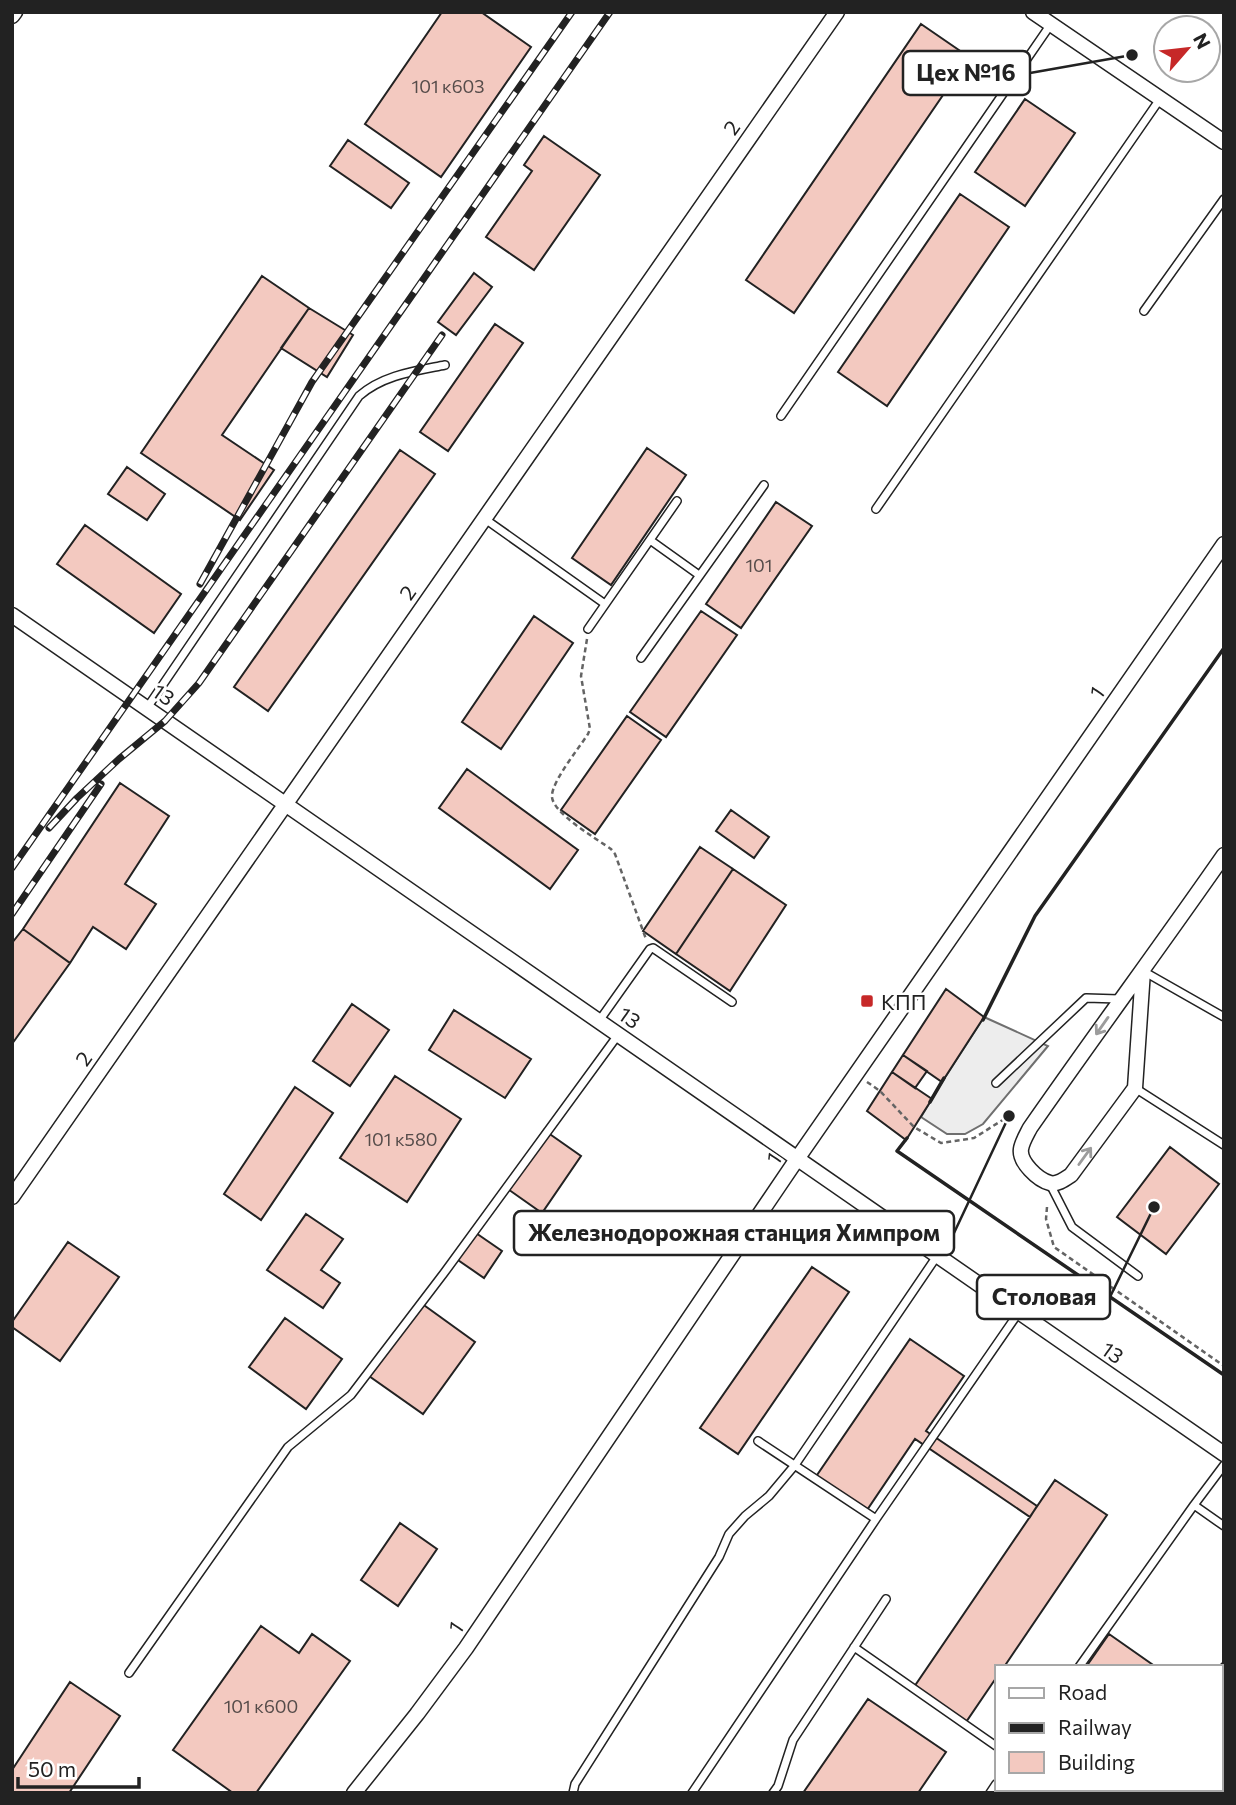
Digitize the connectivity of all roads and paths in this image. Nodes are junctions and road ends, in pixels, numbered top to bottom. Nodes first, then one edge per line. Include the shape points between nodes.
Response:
1 (837, 12) edge
2 (1033, 12) edge
3 (1051, 24) junction
4 (1160, 99) junction
5 (1224, 142) edge
6 (1224, 199) edge
7 (1144, 311) dead end
8 (445, 365) dead end
9 (781, 416) dead end
10 (764, 485) dead end
11 (677, 501) dead end
12 (876, 509) dead end
13 (484, 518) junction
14 (650, 540) junction
15 (1224, 544) edge
16 (699, 575) junction
17 (605, 604) junction
18 (12, 615) edge
19 (588, 629) joint
20 (641, 658) dead end
21 (147, 708) junction
22 (285, 804) junction
23 (1224, 855) edge
24 (649, 948) junction
25 (1143, 971) junction
26 (1120, 999) junction
27 (732, 1002) dead end
28 (1224, 1017) edge
29 (599, 1021) junction
30 (618, 1035) junction
31 (996, 1083) dead end
32 (1135, 1088) junction
33 (880, 1091) dead end
34 (1009, 1116) dead end
35 (1224, 1145) edge
36 (797, 1159) junction
37 (1050, 1183) junction
38 (12, 1197) edge
39 (937, 1256) junction
40 (1139, 1276) dead end
41 (1019, 1312) junction
42 (1224, 1366) edge
43 (758, 1441) dead end
44 (1224, 1454) edge
45 (795, 1465) junction
46 (1224, 1465) edge
47 (1194, 1505) junction
48 (876, 1519) junction
49 (1224, 1526) edge
50 (886, 1599) dead end
51 (855, 1647) junction
52 (1081, 1665) edge
53 (129, 1673) dead end
54 (995, 1744) edge
55 (354, 1793) edge
56 (573, 1793) edge
57 (692, 1793) edge
58 (773, 1793) edge

1 - 13 street, 2
2 - 3 street
3 - 4 street
3 - 9 lane
4 - 5 street
4 - 12 lane
6 - 7 lane
8 - 21 lane via 383,380 359,396
10 - 16 lane
11 - 14 lane
13 - 17 lane
13 - 22 street, 2
14 - 16 lane
14 - 17 lane
15 - 36 street, 1
16 - 20 lane
17 - 19 lane
18 - 21 street, 13
19 - 24 path via 582,676 589,734 555,784 553,803 615,854
21 - 22 street, 13
22 - 29 street, 13
22 - 38 street, 2
23 - 25 street
24 - 27 lane
24 - 29 lane
25 - 26 street
25 - 28 lane
25 - 32 street
26 - 31 lane via 1086,998
26 -> 37 street via 1030,1128 1021,1148 1021,1159
29 - 30 street, 13
30 - 36 street, 13
30 - 53 lane via 351,1395 288,1447
32 - 35 lane
37 -> 32 street via 1071,1175
33 - 34 path via 914,1127 941,1143 974,1138
36 - 39 street, 13
36 - 55 street, 1 via 466,1648
37 - 40 lane via 1072,1227
37 - 42 path via 1046,1219 1054,1247
39 - 41 street, 13
39 - 45 lane
41 - 44 street, 13
41 - 48 lane
43 - 45 lane
45 - 48 lane
45 - 56 lane via 729,1534
46 - 47 lane
47 - 49 lane
47 - 52 lane
48 - 57 lane
50 - 51 lane
51 - 54 lane
51 - 58 lane via 793,1740

